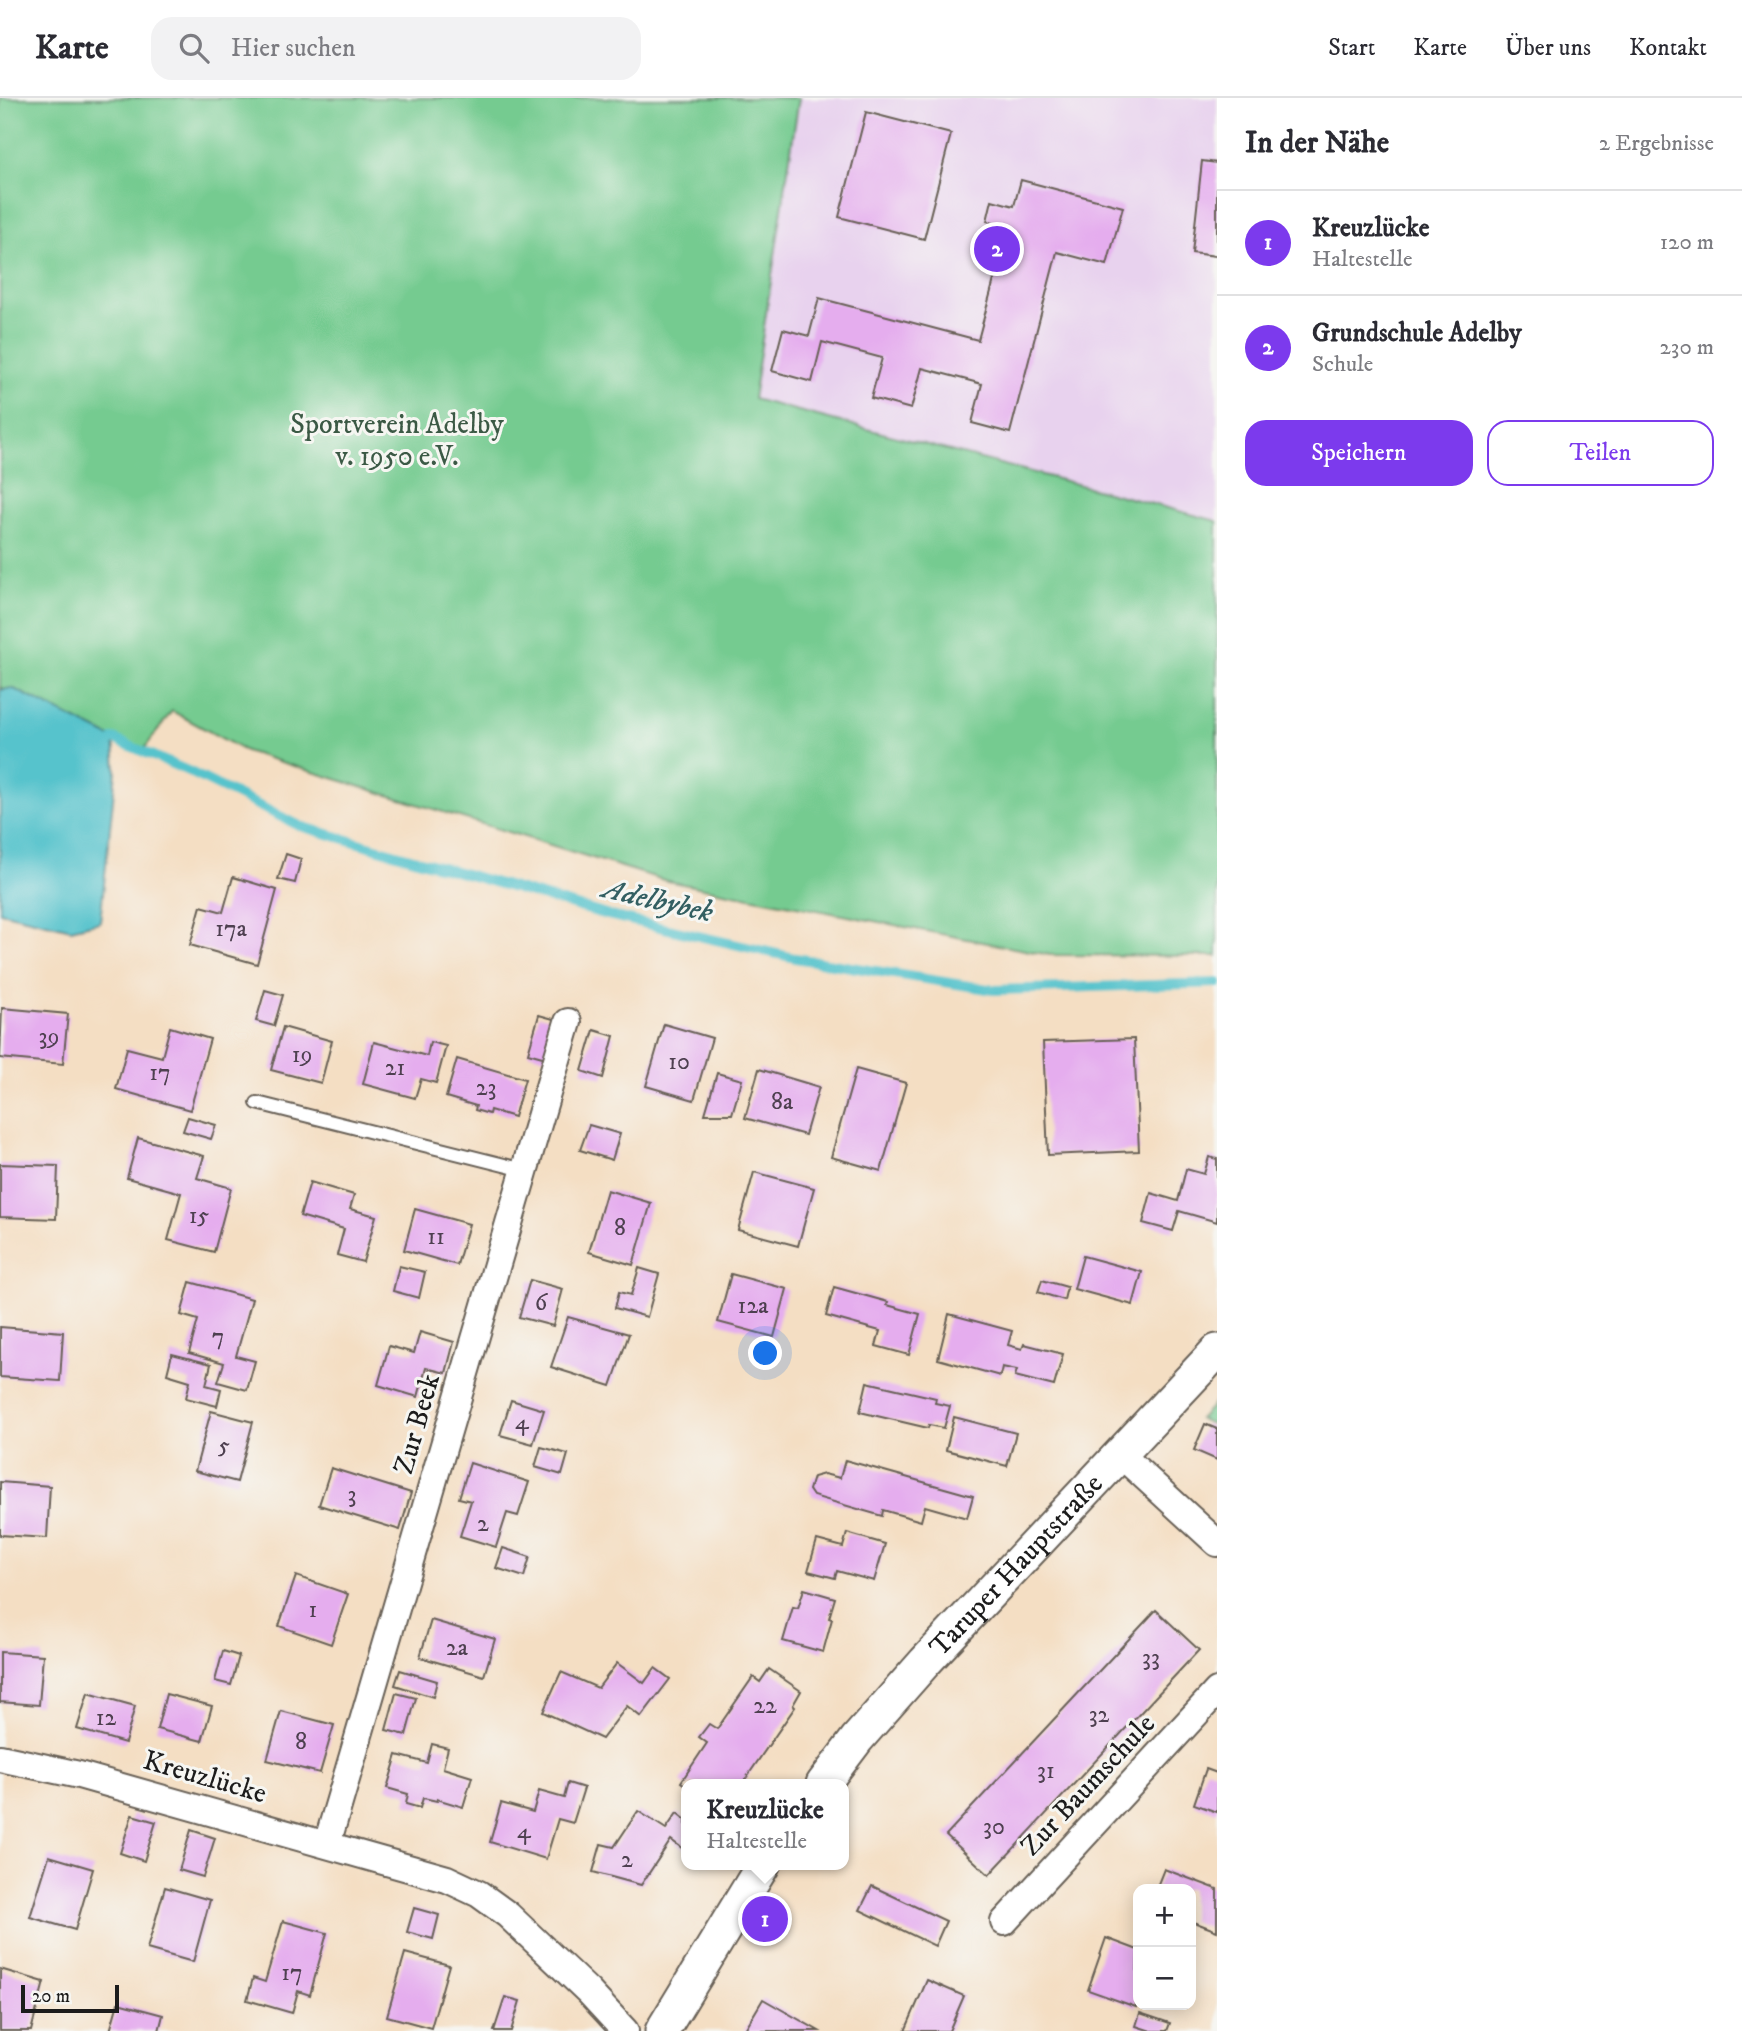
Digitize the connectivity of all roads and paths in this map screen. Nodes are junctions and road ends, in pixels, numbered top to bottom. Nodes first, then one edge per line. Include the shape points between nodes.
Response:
1 (568, 1022) dead end
2 (257, 1102) dead end
3 (524, 1170) junction
4 (1217, 1351) edge
5 (1120, 1454) junction
6 (1217, 1543) edge
7 (1217, 1691) edge
8 (0, 1758) edge
9 (826, 1779) edge
10 (327, 1844) junction
11 (760, 1870) edge
12 (1004, 1922) dead end
13 (625, 2031) edge
14 (662, 2031) edge

1 - 3 street, Zur Beek
2 - 3 lane
3 - 10 street, Zur Beek
4 - 5 street, Taruper Hauptstraße
5 - 6 street
5 - 9 street, Taruper Hauptstraße via 925,1662
7 - 12 street, Zur Baumschule
8 - 10 street, Kreuzlücke via 57,1769
10 - 13 street, Kreuzlücke via 447,1879 479,1894 508,1914
11 - 14 street

